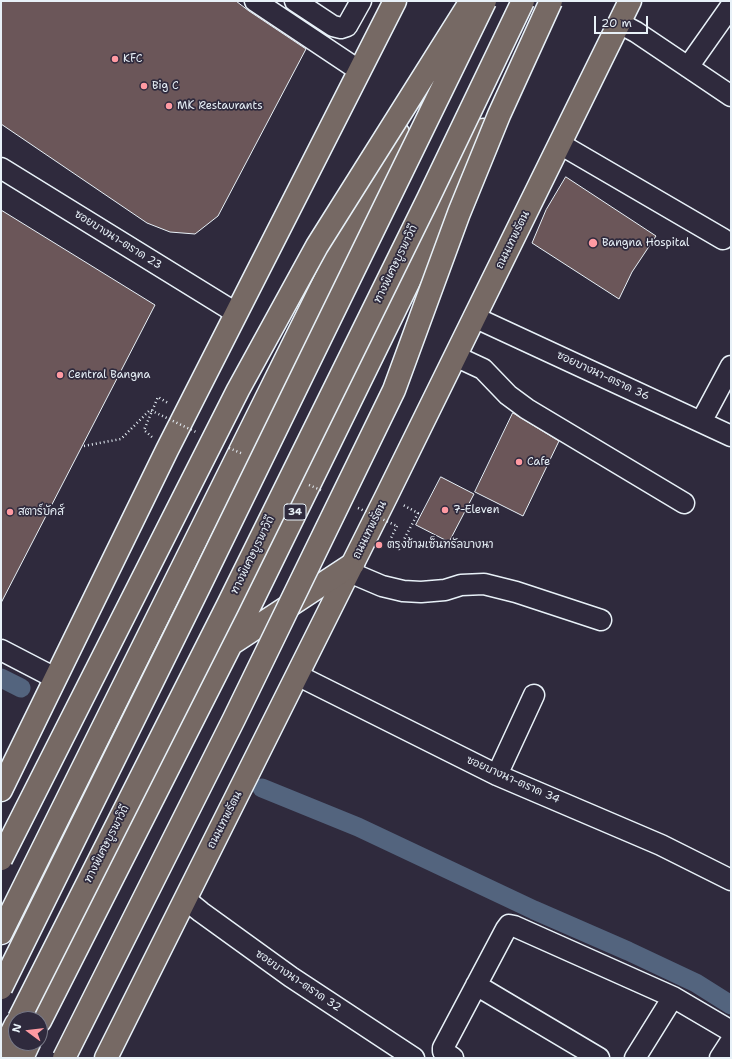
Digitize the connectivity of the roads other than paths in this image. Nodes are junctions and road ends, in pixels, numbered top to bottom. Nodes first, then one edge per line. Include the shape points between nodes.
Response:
1 (295, 1) edge
2 (361, 1) edge
3 (395, 1) edge
4 (465, 1) edge
5 (471, 1) edge
6 (485, 1) edge
7 (523, 1) edge
8 (546, 1) edge
9 (551, 1) edge
10 (630, 1) edge
11 (263, 6) edge
12 (731, 6) edge
13 (619, 23) junction
14 (688, 67) junction
15 (360, 71) junction
16 (731, 96) edge
17 (560, 144) junction
18 (1, 168) edge
19 (723, 239) dead end
20 (236, 313) junction
21 (474, 317) junction
22 (455, 356) junction
23 (731, 366) edge
24 (701, 422) junction
25 (731, 436) edge
26 (684, 503) dead end
27 (351, 568) junction
28 (601, 620) dead end
29 (230, 644) junction
30 (1, 650) edge
31 (297, 675) junction
32 (56, 678) junction
33 (534, 695) dead end
34 (496, 774) junction
35 (1, 790) edge
36 (1, 859) edge
37 (731, 880) edge
38 (185, 899) junction
39 (1, 933) edge
40 (476, 985) junction
41 (1, 988) edge
42 (673, 997) junction
43 (23, 1011) edge
44 (45, 1011) edge
45 (731, 1031) edge
46 (8, 1040) edge
47 (731, 1041) edge
48 (1, 1054) edge
49 (64, 1058) edge
50 (106, 1058) edge
51 (414, 1058) edge
52 (453, 1058) edge
53 (599, 1058) edge
54 (635, 1058) edge
55 (720, 1058) edge

1 - 2 street via 333,26 341,28 347,26
3 - 15 main road
4 - 39 main road
5 - 36 main road, bridge via 317,246 278,315 230,404
6 - 41 main road, bridge
7 - 43 main road, ทางพิเศษบูรพาวิถี, bridge via 228,605
8 - 29 main road, 34
9 - 49 main road, bridge via 499,114 459,213 394,390 234,719
10 - 13 main road, ถนนเทพรัตน
11 - 15 street
12 - 14 street
13 - 14 street
13 - 17 main road, ถนนเทพรัตน
14 - 16 street
15 - 20 main road
17 - 19 street
17 - 21 main road, ถนนเทพรัตน
18 - 20 street, ซอยบางนา-ตราด 23
20 - 32 main road
21 - 22 main road, ถนนเทพรัตน
21 - 24 street, ซอยบางนา-ตราด 36
22 - 26 street via 483,369 508,395 527,409
22 - 27 main road, ถนนเทพรัตน
23 - 24 street
24 - 25 street, ซอยบางนา-ตราด 36
27 - 28 street via 382,586 403,591 445,590 461,585 484,584
27 - 29 main road
27 - 31 main road, ถนนเทพรัตน
29 - 44 main road, 34
30 - 32 street
31 - 34 street, ซอยบางนา-ตราด 34
31 - 38 main road, ถนนเทพรัตน
32 - 35 main road
33 - 34 street
34 - 37 street, ซอยบางนา-ตราด 34 via 661,845
38 - 50 main road, ถนนเทพรัตน
38 - 51 street, ซอยบางนา-ตราด 32 via 291,977
40 - 42 street via 507,927 511,925
40 - 52 street via 443,1048 443,1051
40 - 53 street
42 - 45 street
42 - 54 street
46 - 48 main road
47 - 55 street

